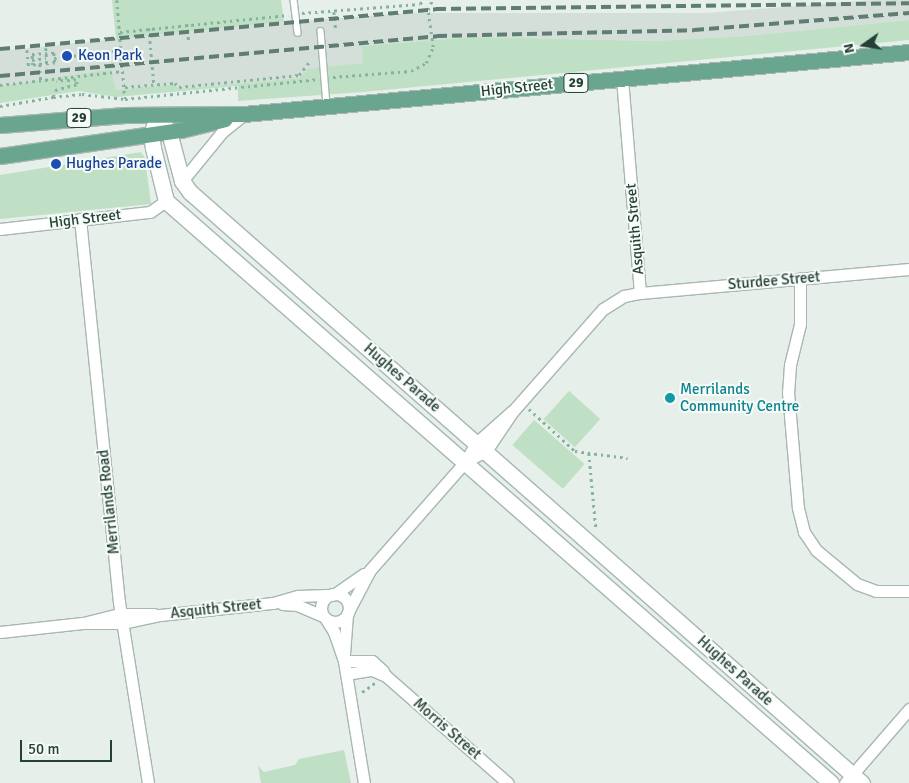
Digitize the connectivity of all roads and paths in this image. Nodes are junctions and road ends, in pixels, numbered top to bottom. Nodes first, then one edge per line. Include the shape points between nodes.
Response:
1 (117, 0) edge
2 (294, 0) edge
3 (423, 0) edge
4 (334, 12) junction
5 (301, 13) dead end
6 (290, 14) dead end
7 (187, 24) junction
8 (149, 28) junction
9 (336, 30) dead end
10 (321, 31) dead end
11 (120, 32) junction
12 (298, 33) dead end
13 (189, 43) dead end
14 (46, 48) dead end
15 (27, 50) dead end
16 (122, 50) junction
17 (909, 52) edge
18 (46, 58) junction
19 (54, 58) junction
20 (30, 60) junction
21 (310, 61) dead end
22 (40, 64) junction
23 (47, 68) dead end
24 (29, 70) dead end
25 (123, 71) junction
26 (622, 78) junction
27 (41, 81) junction
28 (154, 84) junction
29 (0, 85) edge
30 (125, 87) junction
31 (53, 96) junction
32 (166, 96) dead end
33 (125, 99) junction
34 (0, 106) edge
35 (327, 107) junction
36 (244, 114) junction
37 (158, 115) junction
38 (0, 124) edge
39 (169, 132) junction
40 (151, 134) junction
41 (0, 156) edge
42 (182, 181) junction
43 (166, 201) junction
44 (80, 219) junction
45 (220, 220) junction
46 (0, 229) edge
47 (207, 236) junction
48 (909, 269) edge
49 (800, 279) junction
50 (640, 293) junction
51 (521, 402) junction
52 (481, 447) junction
53 (589, 452) junction
54 (628, 458) dead end
55 (465, 462) junction
56 (596, 529) dead end
57 (608, 558) junction
58 (370, 570) junction
59 (594, 576) junction
60 (909, 591) edge
61 (334, 595) junction
62 (273, 603) junction
63 (348, 613) junction
64 (325, 618) junction
65 (121, 619) junction
66 (0, 632) edge
67 (344, 661) junction
68 (346, 674) junction
69 (381, 679) junction
70 (362, 692) dead end
71 (909, 709) edge
72 (853, 780) edge
73 (148, 783) edge
74 (364, 783) edge
75 (508, 783) edge
76 (831, 783) edge

1 - 11 path
2 - 12 lane
3 - 4 path via 420,4
4 - 5 path
4 - 9 path
6 - 7 path
7 - 8 path
7 - 13 path
8 - 11 path
8 - 28 path
10 - 35 lane
11 - 16 path
14 - 18 path, bridge
15 - 20 path
16 - 19 path
16 - 25 path
17 - 26 main road, High Street / 29
18 - 20 path
18 - 23 path, bridge
19 - 20 path via 54,53 32,54
19 - 22 path via 55,63
20 - 22 path via 32,65
20 - 24 path
21 - 28 path via 300,75 179,87 175,83
22 - 27 path
25 - 27 path
25 - 30 path
26 - 35 main road, High Street / 29
26 - 50 street, Asquith Street
27 - 29 path
27 - 31 path via 76,80 75,86 55,90
28 - 30 path
30 - 33 path
31 - 33 path via 82,94
31 - 34 path
32 - 33 path
35 - 36 main road, High Street / 29
36 - 37 main road, High Street / 29
36 - 39 main road, High Street / 29
36 - 42 street via 222,132
37 - 38 main road, High Street / 29
37 - 39 street, Hughes Parade
37 - 40 street
39 - 40 main road, High Street / 29
39 - 42 street, Hughes Parade
40 - 41 main road, High Street / 29
40 - 43 street
42 - 45 street, Hughes Parade
43 - 44 street, High Street via 150,212
43 - 47 street, Hughes Parade
44 - 46 street, High Street
44 - 65 street, Merrilands Road
45 - 47 street
45 - 52 street, Hughes Parade
47 - 55 street, Hughes Parade
48 - 49 street, Sturdee Street
49 - 50 street, Sturdee Street
49 - 60 street via 800,324 790,364 788,392 798,508 804,532 816,550 857,584 876,591
50 - 51 street, Asquith Street via 624,296 603,309
51 - 52 street, Asquith Street via 498,421
51 - 53 path via 575,451
52 - 55 street, Asquith Street
52 - 57 street, Hughes Parade
53 - 54 path
53 - 56 path
55 - 58 street, Asquith Street
55 - 59 street, Hughes Parade
57 - 59 street
57 - 72 street, Hughes Parade
58 - 61 street, Asquith Street
58 - 63 street, Asquith Street
59 - 76 street, Hughes Parade
61 - 62 street, Asquith Street via 298,596
61 - 63 street via 346,600
61 - 64 street via 322,603
62 - 64 street, Asquith Street via 297,605
62 - 65 street, Asquith Street
63 - 64 street via 338,622
63 - 67 street
64 - 67 street via 334,632
65 - 66 street, Asquith Street
65 - 73 street, Merrilands Road
67 - 68 street
67 - 69 street, Morris Street via 372,662
68 - 69 street via 372,670
68 - 74 street
69 - 70 path
69 - 75 street, Morris Street
71 - 72 street

